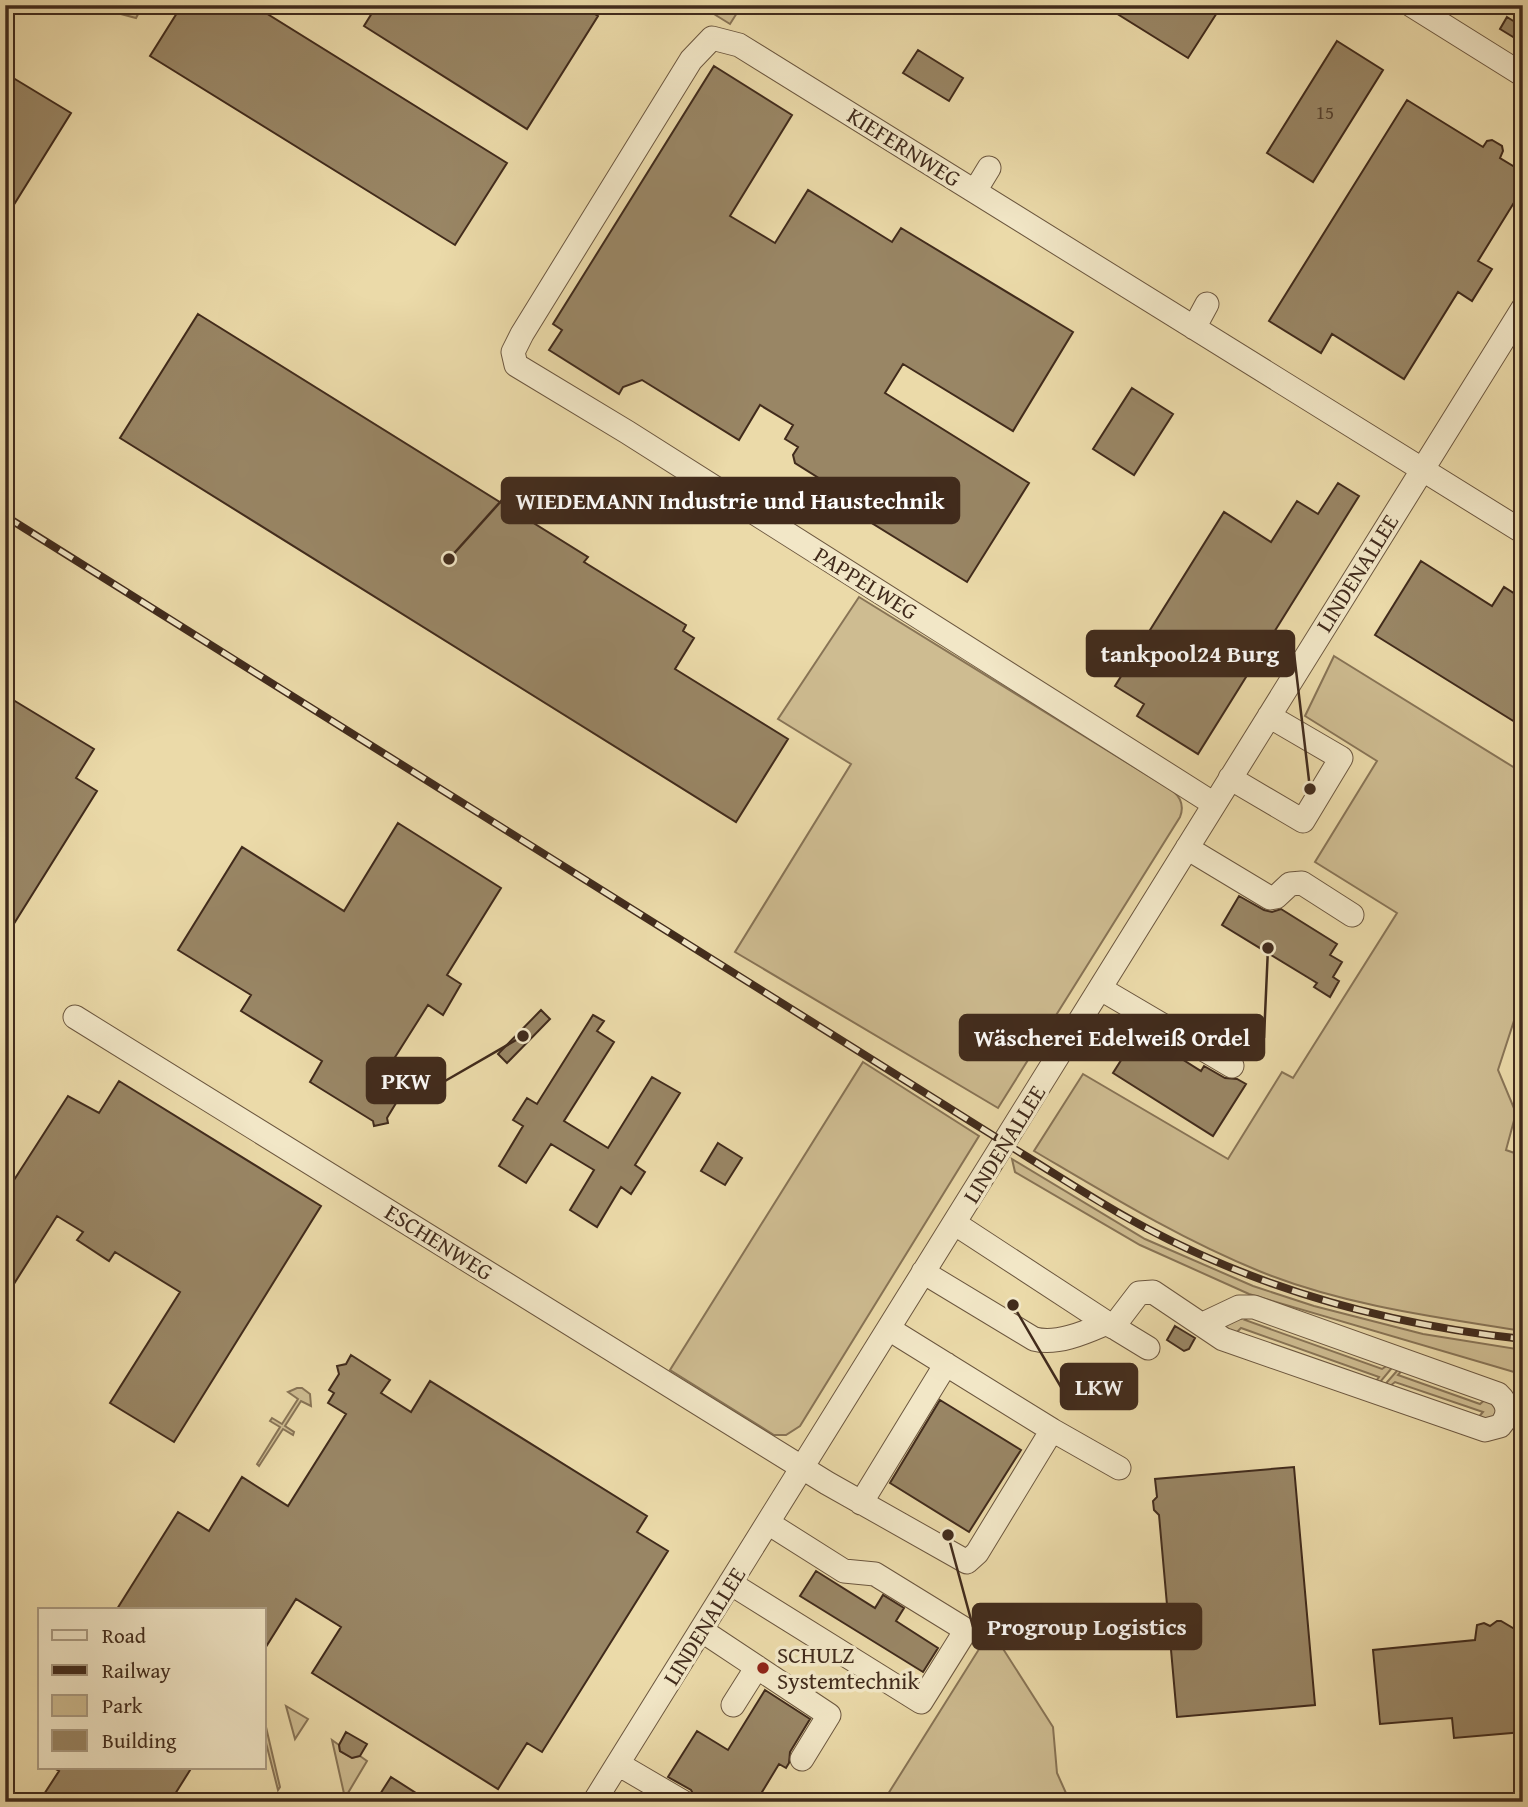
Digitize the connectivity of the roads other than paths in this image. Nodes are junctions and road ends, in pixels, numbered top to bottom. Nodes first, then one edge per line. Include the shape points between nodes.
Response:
1 (1411, 5) edge
2 (1523, 75) edge
3 (989, 168) dead end
4 (975, 191) junction
5 (1208, 304) dead end
6 (1523, 308) edge
7 (1194, 328) junction
8 (516, 365) joint
9 (1422, 469) junction
10 (1523, 532) edge
11 (1269, 716) junction
12 (1230, 778) junction
13 (1214, 804) junction
14 (1187, 848) junction
15 (1352, 915) dead end
16 (1101, 989) junction
17 (75, 1017) dead end
18 (1232, 1066) dead end
19 (954, 1223) junction
20 (923, 1272) junction
21 (1203, 1324) junction
22 (1110, 1325) junction
23 (888, 1329) junction
24 (1148, 1348) dead end
25 (946, 1364) junction
26 (1052, 1430) junction
27 (803, 1468) junction
28 (1119, 1468) dead end
29 (861, 1503) junction
30 (768, 1523) junction
31 (730, 1583) junction
32 (701, 1630) junction
33 (757, 1667) junction
34 (733, 1705) dead end
35 (802, 1759) dead end
36 (618, 1764) junction
37 (594, 1802) edge
38 (683, 1802) edge

1 - 2 street via 1458,45
3 - 4 street
4 - 7 street, KIEFERNWEG
4 - 8 street, KIEFERNWEG via 739,45 712,38 691,60 522,334 513,352
5 - 7 street
6 - 9 street, LINDENALLEE
7 - 9 street, KIEFERNWEG
8 - 13 street, PAPPELWEG
9 - 10 street, KIEFERNWEG
9 - 11 street, LINDENALLEE
11 - 12 street, LINDENALLEE
11 - 12 street via 1342,758 1304,821
12 - 13 street, LINDENALLEE
13 - 14 street, LINDENALLEE
14 - 15 street via 1270,898 1290,884 1302,883
14 - 16 street, LINDENALLEE
16 - 18 street
16 - 19 street, LINDENALLEE
17 - 27 street, ESCHENWEG
19 - 20 street, LINDENALLEE
19 - 22 street
20 - 22 street via 1034,1339 1052,1341
20 - 23 street, LINDENALLEE
21 - 21 street via 1223,1339 1485,1430 1500,1426 1507,1416 1506,1404 1498,1394 1254,1307 1239,1307
21 - 22 street via 1148,1291 1136,1296
22 - 24 street
23 - 25 street
23 - 27 street, LINDENALLEE
25 - 26 street
25 - 29 street
26 - 28 street
26 - 29 street, ESCHENWEG via 977,1553 967,1562
27 - 29 street, ESCHENWEG
27 - 30 street, LINDENALLEE
30 - 31 street, LINDENALLEE
30 - 31 street via 845,1571 875,1574 965,1630 921,1702
31 - 32 street, LINDENALLEE
32 - 33 street
32 - 36 street, LINDENALLEE
33 - 34 street
33 - 35 street via 829,1715
36 - 37 street, LINDENALLEE
36 - 38 street

